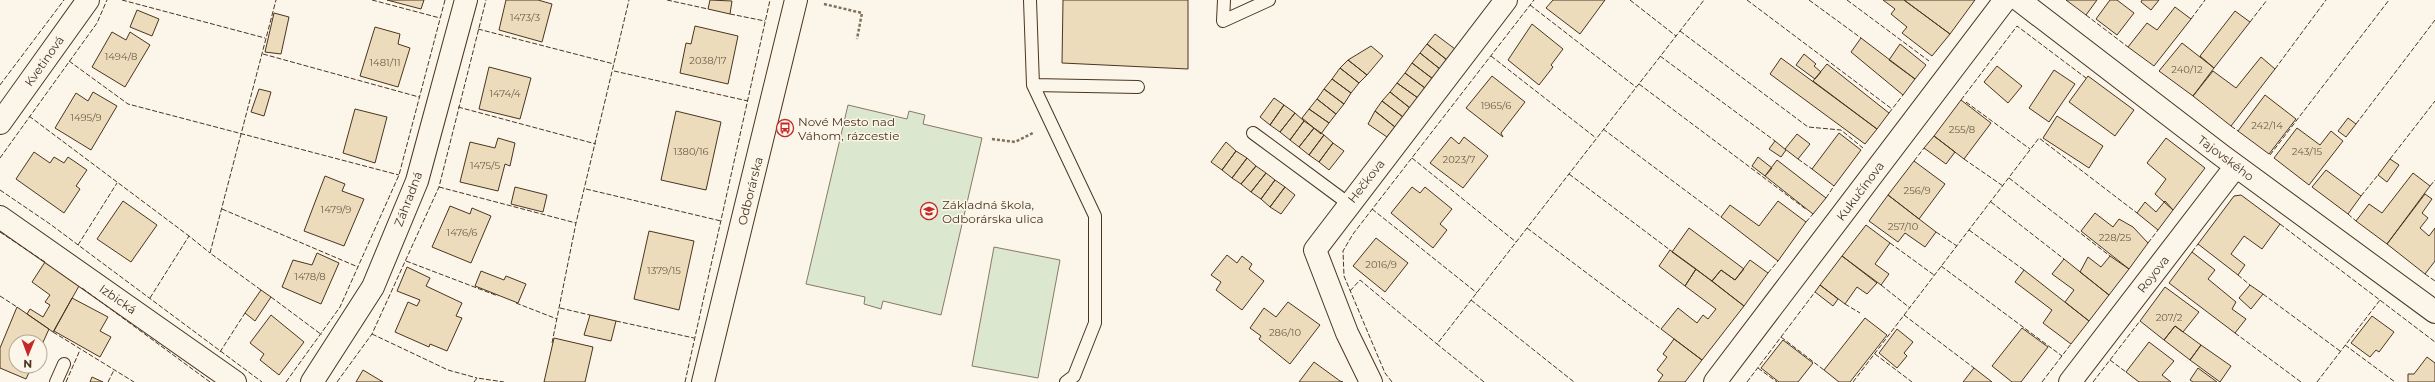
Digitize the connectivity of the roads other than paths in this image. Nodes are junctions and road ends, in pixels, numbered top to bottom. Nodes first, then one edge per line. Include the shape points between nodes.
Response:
1 (88, 0) edge
2 (466, 0) edge
3 (796, 0) edge
4 (1030, 0) edge
5 (1224, 0) edge
6 (1269, 0) edge
7 (1506, 0) edge
8 (2005, 0) edge
9 (2019, 0) edge
10 (1033, 85) junction
11 (1138, 88) dead end
12 (0, 123) edge
13 (1253, 133) dead end
14 (2236, 166) junction
15 (1349, 204) junction
16 (0, 217) edge
17 (2435, 312) edge
18 (64, 364) dead end
19 (56, 382) edge
20 (235, 382) edge
21 (312, 382) edge
22 (703, 382) edge
23 (1066, 382) edge
24 (1371, 382) edge
25 (1715, 382) edge
26 (2070, 382) edge

1 - 12 street, Kvetinová
2 - 21 street, Záhradná via 417,181 373,287
3 - 22 street, Odborárska
4 - 10 lane
5 - 6 lane via 1223,21
7 - 15 street, Hečkova
8 - 25 street, Kukučínova
9 - 14 street, Tajovského
10 - 11 lane
10 - 23 lane via 1095,216 1095,323 1074,376
13 - 15 lane
14 - 17 street, Tajovského
14 - 26 street, Royova
15 - 24 street, Hečkova via 1315,250 1347,333
16 - 20 street, Izbická
18 - 19 lane

